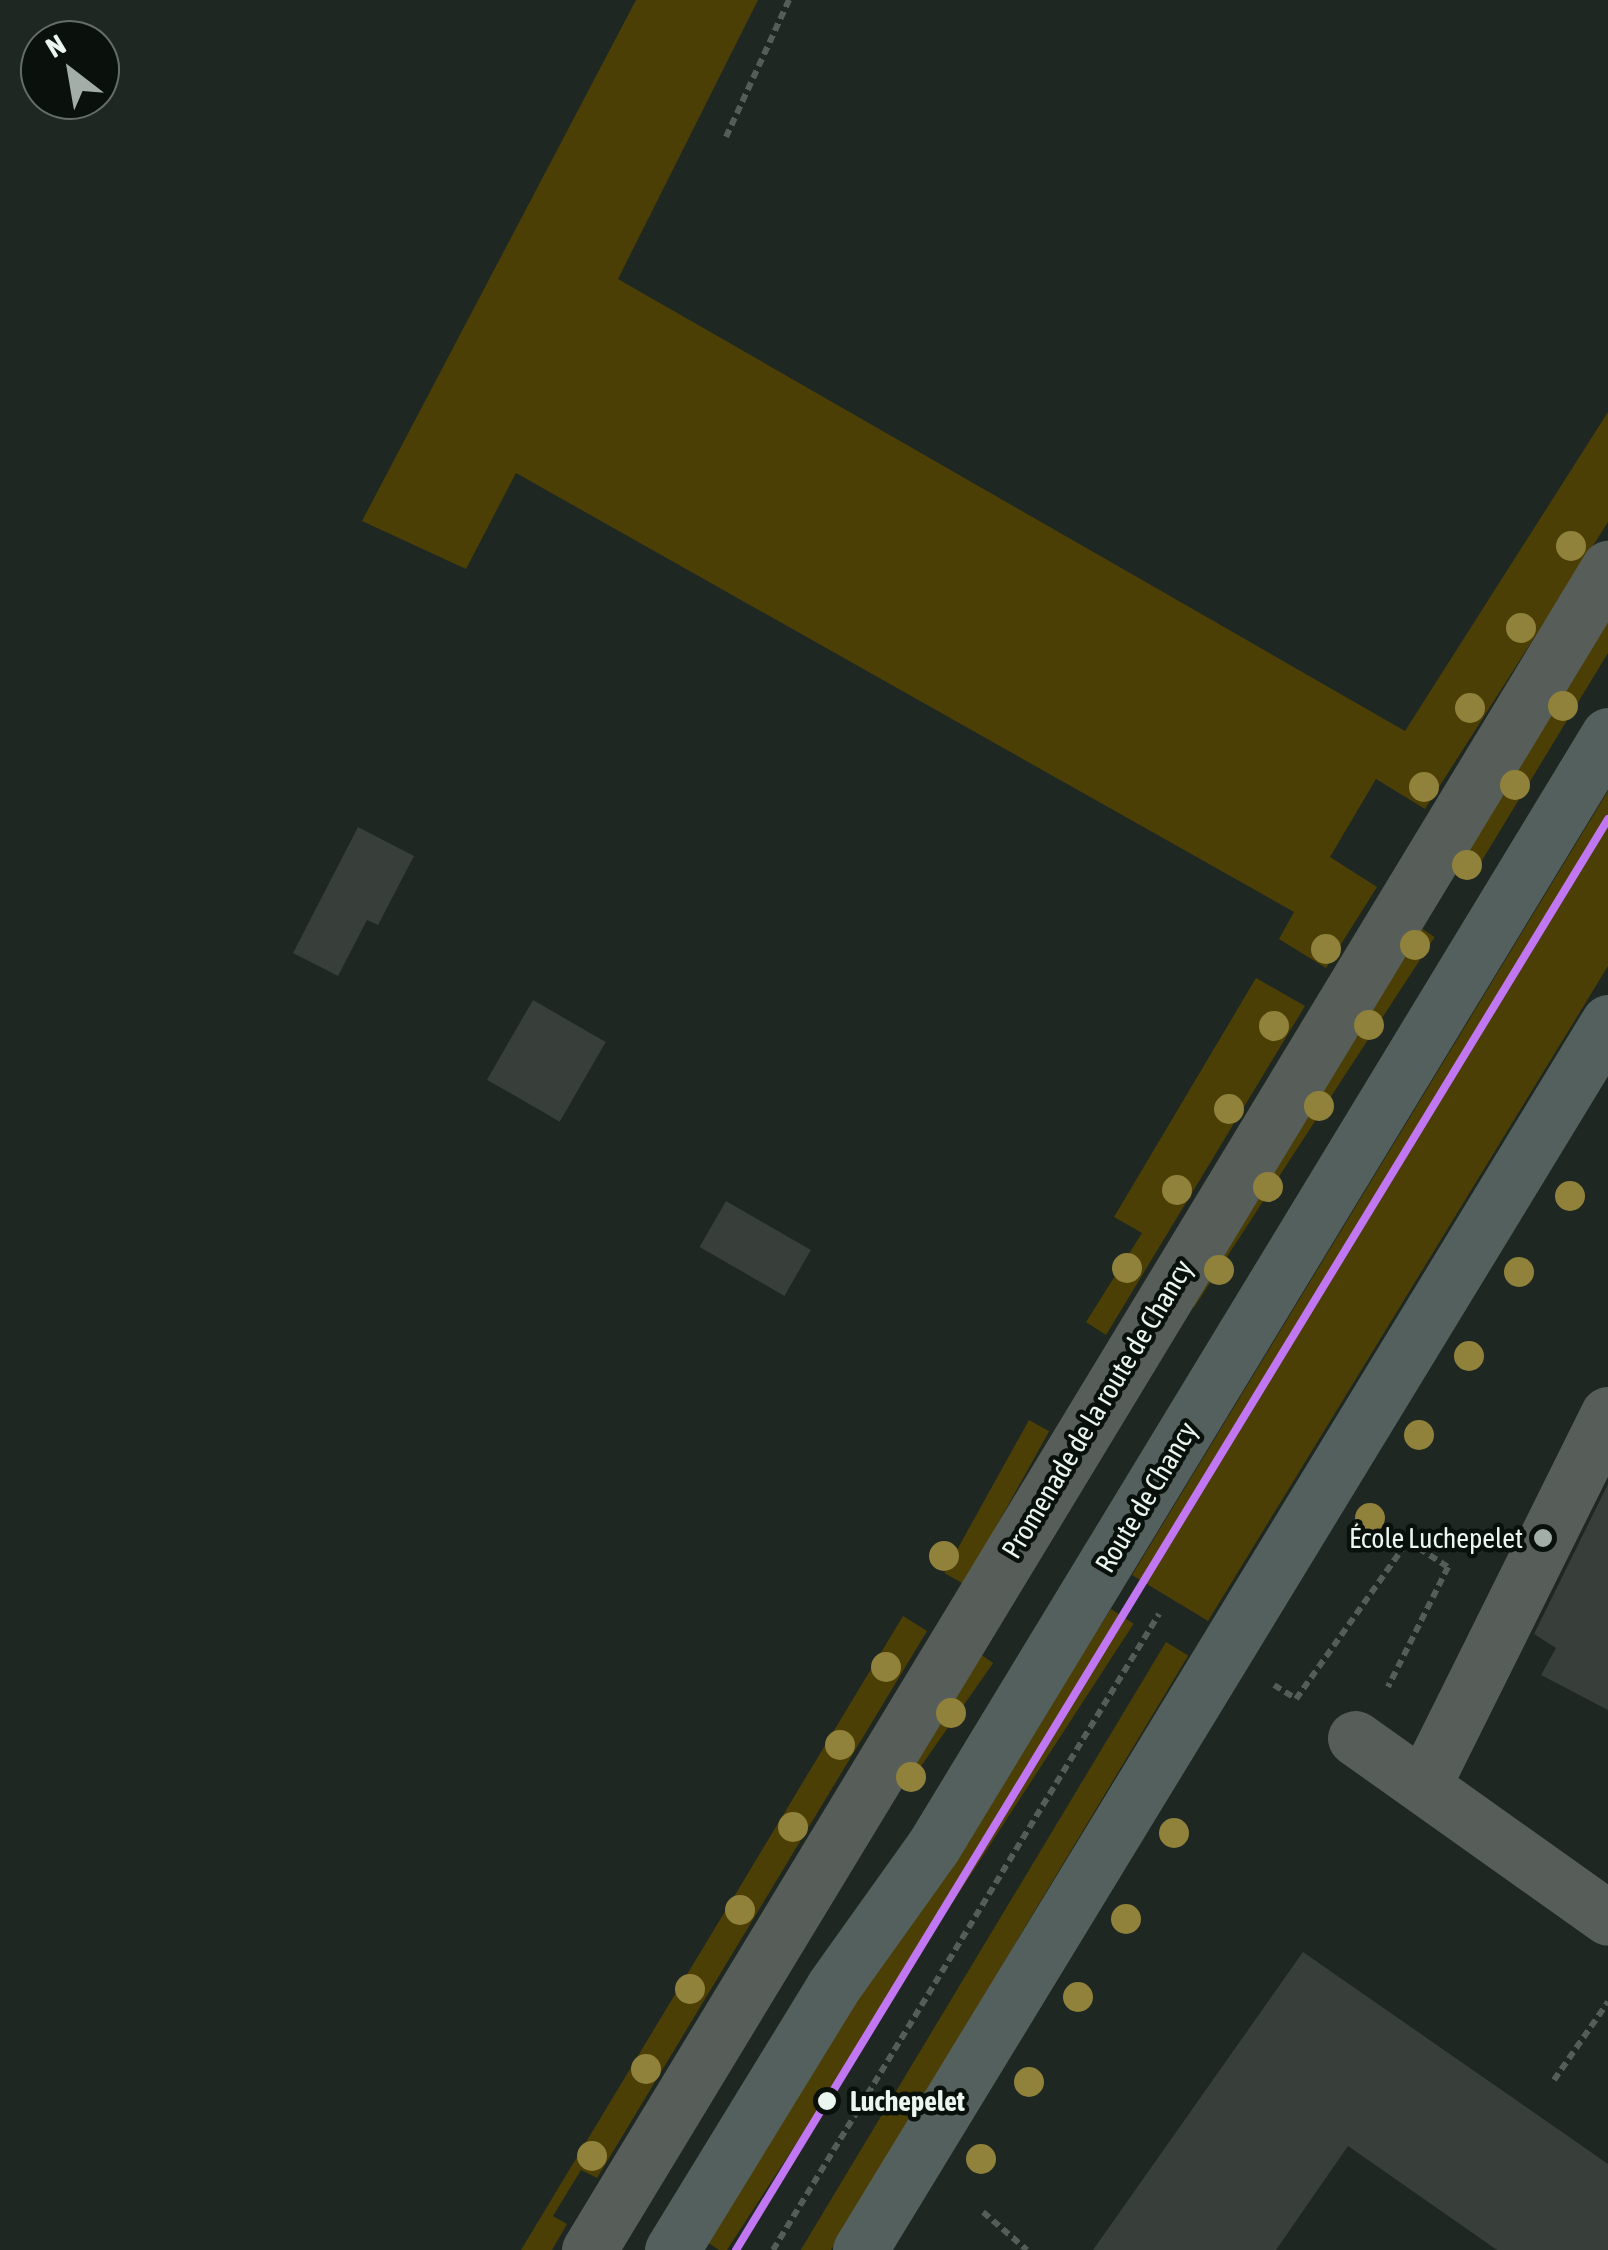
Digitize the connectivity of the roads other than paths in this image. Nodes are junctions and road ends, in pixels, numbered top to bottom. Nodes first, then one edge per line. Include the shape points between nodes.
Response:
1 (1608, 568) edge
2 (1608, 735) edge
3 (1608, 1022) edge
4 (1608, 1414) edge
5 (1355, 1738) road end
6 (1424, 1784) junction
7 (1608, 1918) edge
8 (588, 2250) edge
9 (672, 2250) edge
10 (860, 2250) edge

1 - 8 street, Promenade de la route de Chancy
2 - 9 main road, Route de Chancy via 933,1847 833,1987
3 - 10 main road
4 - 6 street
5 - 6 street
6 - 7 street

